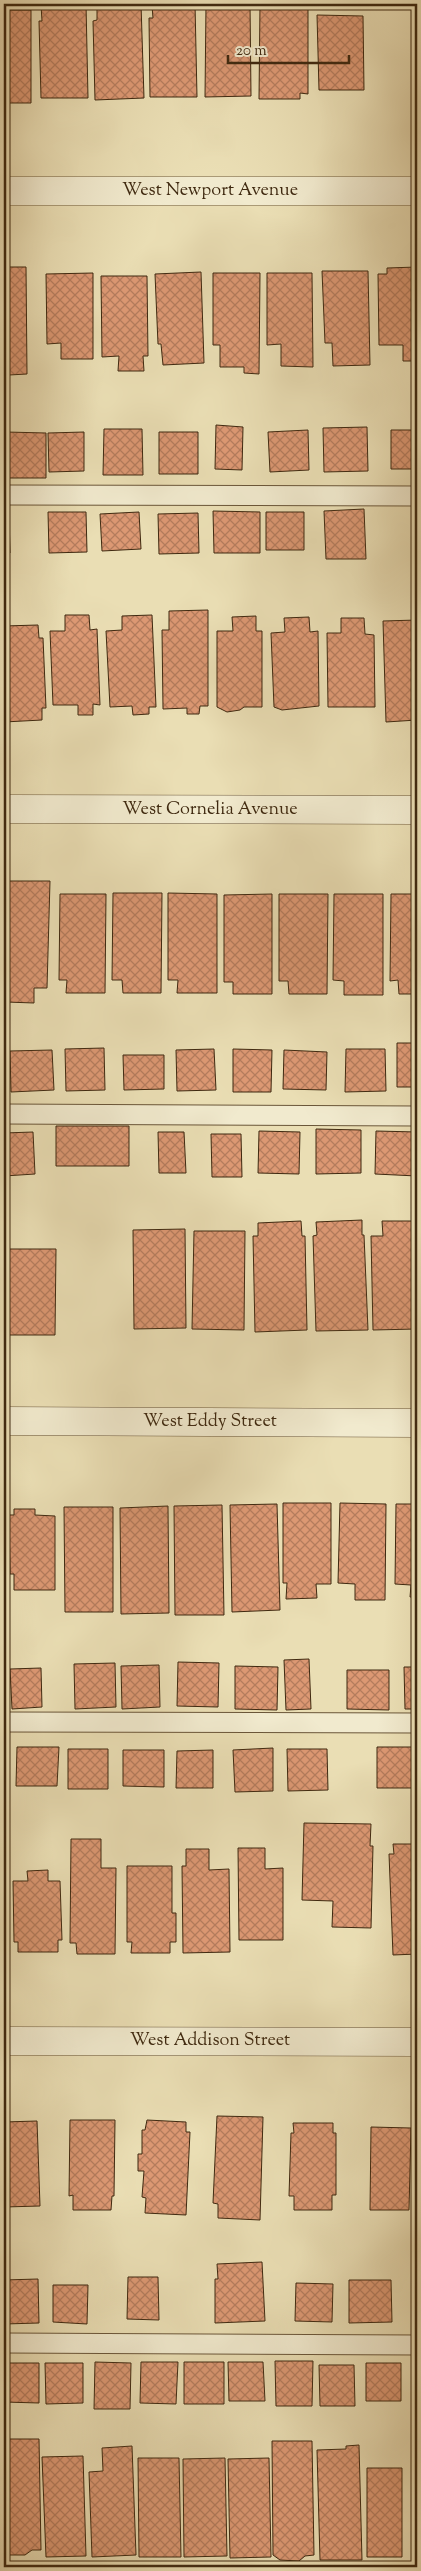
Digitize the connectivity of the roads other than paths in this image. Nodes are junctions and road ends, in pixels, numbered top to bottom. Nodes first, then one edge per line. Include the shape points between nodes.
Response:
1 (4, 190) edge
2 (417, 192) edge
3 (4, 495) edge
4 (417, 496) edge
5 (4, 809) edge
6 (417, 810) edge
7 (4, 1114) edge
8 (417, 1116) edge
9 (4, 1421) edge
10 (417, 1423) edge
11 (4, 1722) edge
12 (417, 1723) edge
13 (4, 2041) edge
14 (417, 2042) edge
15 (4, 2343) edge
16 (417, 2345) edge

1 - 2 street, West Newport Avenue
3 - 4 lane
5 - 6 street, West Cornelia Avenue
7 - 8 lane
9 - 10 street, West Eddy Street
11 - 12 lane
13 - 14 street, West Addison Street
15 - 16 lane

